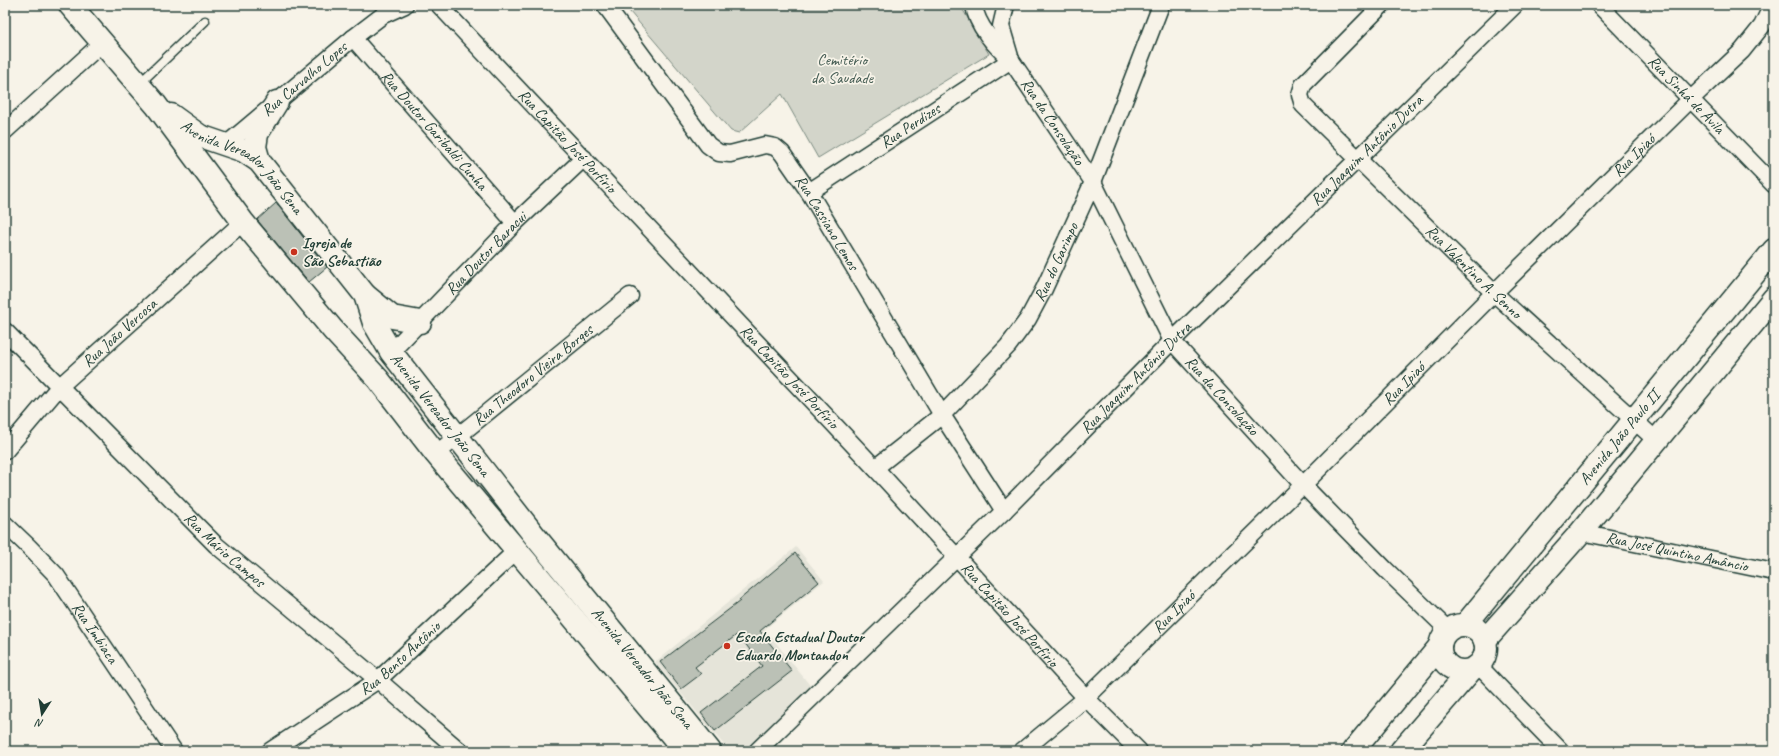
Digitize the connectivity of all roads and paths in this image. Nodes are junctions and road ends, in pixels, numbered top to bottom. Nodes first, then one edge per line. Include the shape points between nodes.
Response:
1 (70, 5) edge
2 (405, 5) edge
3 (439, 5) edge
4 (605, 5) edge
5 (974, 5) edge
6 (1006, 5) edge
7 (1162, 5) edge
8 (1382, 5) edge
9 (1515, 5) edge
10 (1599, 5) edge
11 (1772, 5) edge
12 (385, 10) edge
13 (205, 21) dead end
14 (353, 38) junction
15 (102, 43) junction
16 (1011, 60) junction
17 (138, 84) junction
18 (1690, 100) junction
19 (276, 102) junction
20 (156, 105) junction
21 (5, 131) edge
22 (227, 144) junction
23 (584, 158) junction
24 (1358, 158) junction
25 (259, 161) junction
26 (209, 177) junction
27 (1093, 182) junction
28 (1774, 185) edge
29 (809, 192) junction
30 (243, 222) junction
31 (515, 223) junction
32 (1774, 250) edge
33 (1494, 293) junction
34 (365, 295) junction
35 (630, 296) dead end
36 (1774, 298) edge
37 (420, 322) junction
38 (374, 323) junction
39 (333, 330) junction
40 (5, 332) edge
41 (1172, 341) junction
42 (391, 352) junction
43 (59, 387) junction
44 (942, 415) junction
45 (1633, 420) junction
46 (458, 437) junction
47 (1657, 441) junction
48 (5, 451) edge
49 (436, 454) junction
50 (875, 468) junction
51 (1303, 485) junction
52 (1004, 511) junction
53 (5, 524) edge
54 (1581, 532) junction
55 (517, 550) junction
56 (958, 556) junction
57 (1774, 572) edge
58 (1451, 634) junction
59 (1485, 640) junction
60 (1474, 667) junction
61 (378, 680) junction
62 (1086, 698) junction
63 (174, 751) edge
64 (270, 751) edge
65 (460, 751) edge
66 (685, 751) edge
67 (710, 751) edge
68 (757, 751) edge
69 (1022, 751) edge
70 (1139, 751) edge
71 (1353, 751) edge
72 (1401, 751) edge
73 (1561, 751) edge

1 - 15 main road, Avenida Vereador João Sena
2 - 12 street, Rua Carvalho Lopes
3 - 23 street, Rua Capitão José Porfírio
4 - 29 street, Rua Cassiano Lemos via 708,145 719,153 730,154 765,145 775,147
5 - 16 street, Rua da Consolação via 975,12 995,46
6 - 16 street, Rua da Consolação via 1001,26
7 - 27 street, Rua do Garimpo
8 - 24 street, Rua Valentino A. Senno via 1303,85 1300,95 1303,105
9 - 24 street, Rua Joaquim Antônio Dutra
10 - 18 street, Rua Sinhá de Ávila
11 - 18 street, Rua Ipiaó via 1762,26 1742,51
12 - 14 street, Rua Carvalho Lopes
13 - 17 lane
14 - 19 street, Rua Carvalho Lopes
14 - 31 street, Rua Doutor Garibaldi Cunha
15 - 17 main road, Avenida Vereador João Sena
15 - 21 street
16 - 27 street, Rua da Consolação
16 - 29 street, Rua Perdizes
17 - 20 main road, Avenida Vereador João Sena
18 - 28 street, Rua Sinhá de Ávila
18 - 33 street, Rua Ipiaó
19 - 22 street, Rua Carvalho Lopes
19 - 25 main road via 257,134 255,147
20 - 22 main road, Avenida Vereador João Sena via 200,136
20 - 26 main road, Avenida Vereador João Sena
22 - 25 main road, Avenida Vereador João Sena
22 - 26 main road via 210,164
23 - 31 street, Rua Doutor Baracui
23 - 50 street, Rua Capitão José Porfírio
24 - 33 street, Rua Valentino A. Senno
24 - 41 street, Rua Joaquim Antônio Dutra
25 - 34 main road, Avenida Vereador João Sena
26 - 30 main road, Avenida Vereador João Sena
27 - 41 street, Rua da Consolação
27 - 44 street, Rua do Garimpo via 1028,319 1008,346
29 - 44 street, Rua Cassiano Lemos
30 - 39 main road, Avenida Vereador João Sena
30 - 43 street, Rua João Vercosa
31 - 37 street, Rua Doutor Baracui
32 - 45 main road, Avenida João Paulo II
33 - 45 street, Rua Valentino A. Senno
33 - 51 street, Rua Ipiaó
34 - 37 main road via 392,317
34 - 38 main road, Avenida Vereador João Sena
35 - 46 street, Rua Theodoro Vieira Borges
36 - 47 main road, Avenida João Paulo II
37 - 42 street, Rua Doutor Baracui
38 - 39 main road via 360,338 349,337
38 - 42 main road, Avenida Vereador João Sena
39 - 49 main road, Avenida Vereador João Sena via 378,379
40 - 43 street, Rua Mário Campos
41 - 51 street, Rua da Consolação
41 - 52 street, Rua Joaquim Antônio Dutra
42 - 46 main road, Avenida Vereador João Sena
43 - 48 street, Rua João Vercosa
43 - 61 street, Rua Mário Campos via 216,545
44 - 50 street, Rua do Garimpo
44 - 52 street, Rua Cassiano Lemos
45 - 47 street, Rua Valentino A. Senno
45 - 58 main road, Avenida João Paulo II
46 - 49 street, Rua Theodoro Vieira Borges
46 - 67 main road, Avenida Vereador João Sena via 534,535
47 - 54 main road, Avenida João Paulo II
49 - 55 main road, Avenida Vereador João Sena
50 - 56 street, Rua Capitão José Porfírio
51 - 58 street, Rua da Consolação
51 - 62 street, Rua Ipiaó
52 - 56 street, Rua Joaquim Antônio Dutra
53 - 63 street, Rua Imbiaca via 56,575
54 - 57 street, Rua José Quintino Amâncio
54 - 59 main road, Avenida João Paulo II
55 - 61 street, Rua Bento Antônio
55 - 66 main road, Avenida Vereador João Sena
56 - 62 street, Rua Capitão José Porfírio
56 - 68 street, Rua Joaquim Antônio Dutra
58 - 59 main road via 1473,627
58 - 60 main road via 1444,659 1453,668 1462,670
58 - 71 main road, Avenida João Paulo II
59 - 60 main road via 1484,658
60 - 72 main road
60 - 73 street
61 - 64 street, Rua Bento Antônio
61 - 65 street, Rua Mário Campos
62 - 69 street, Rua Ipiaó
62 - 70 street, Rua Capitão José Porfírio

